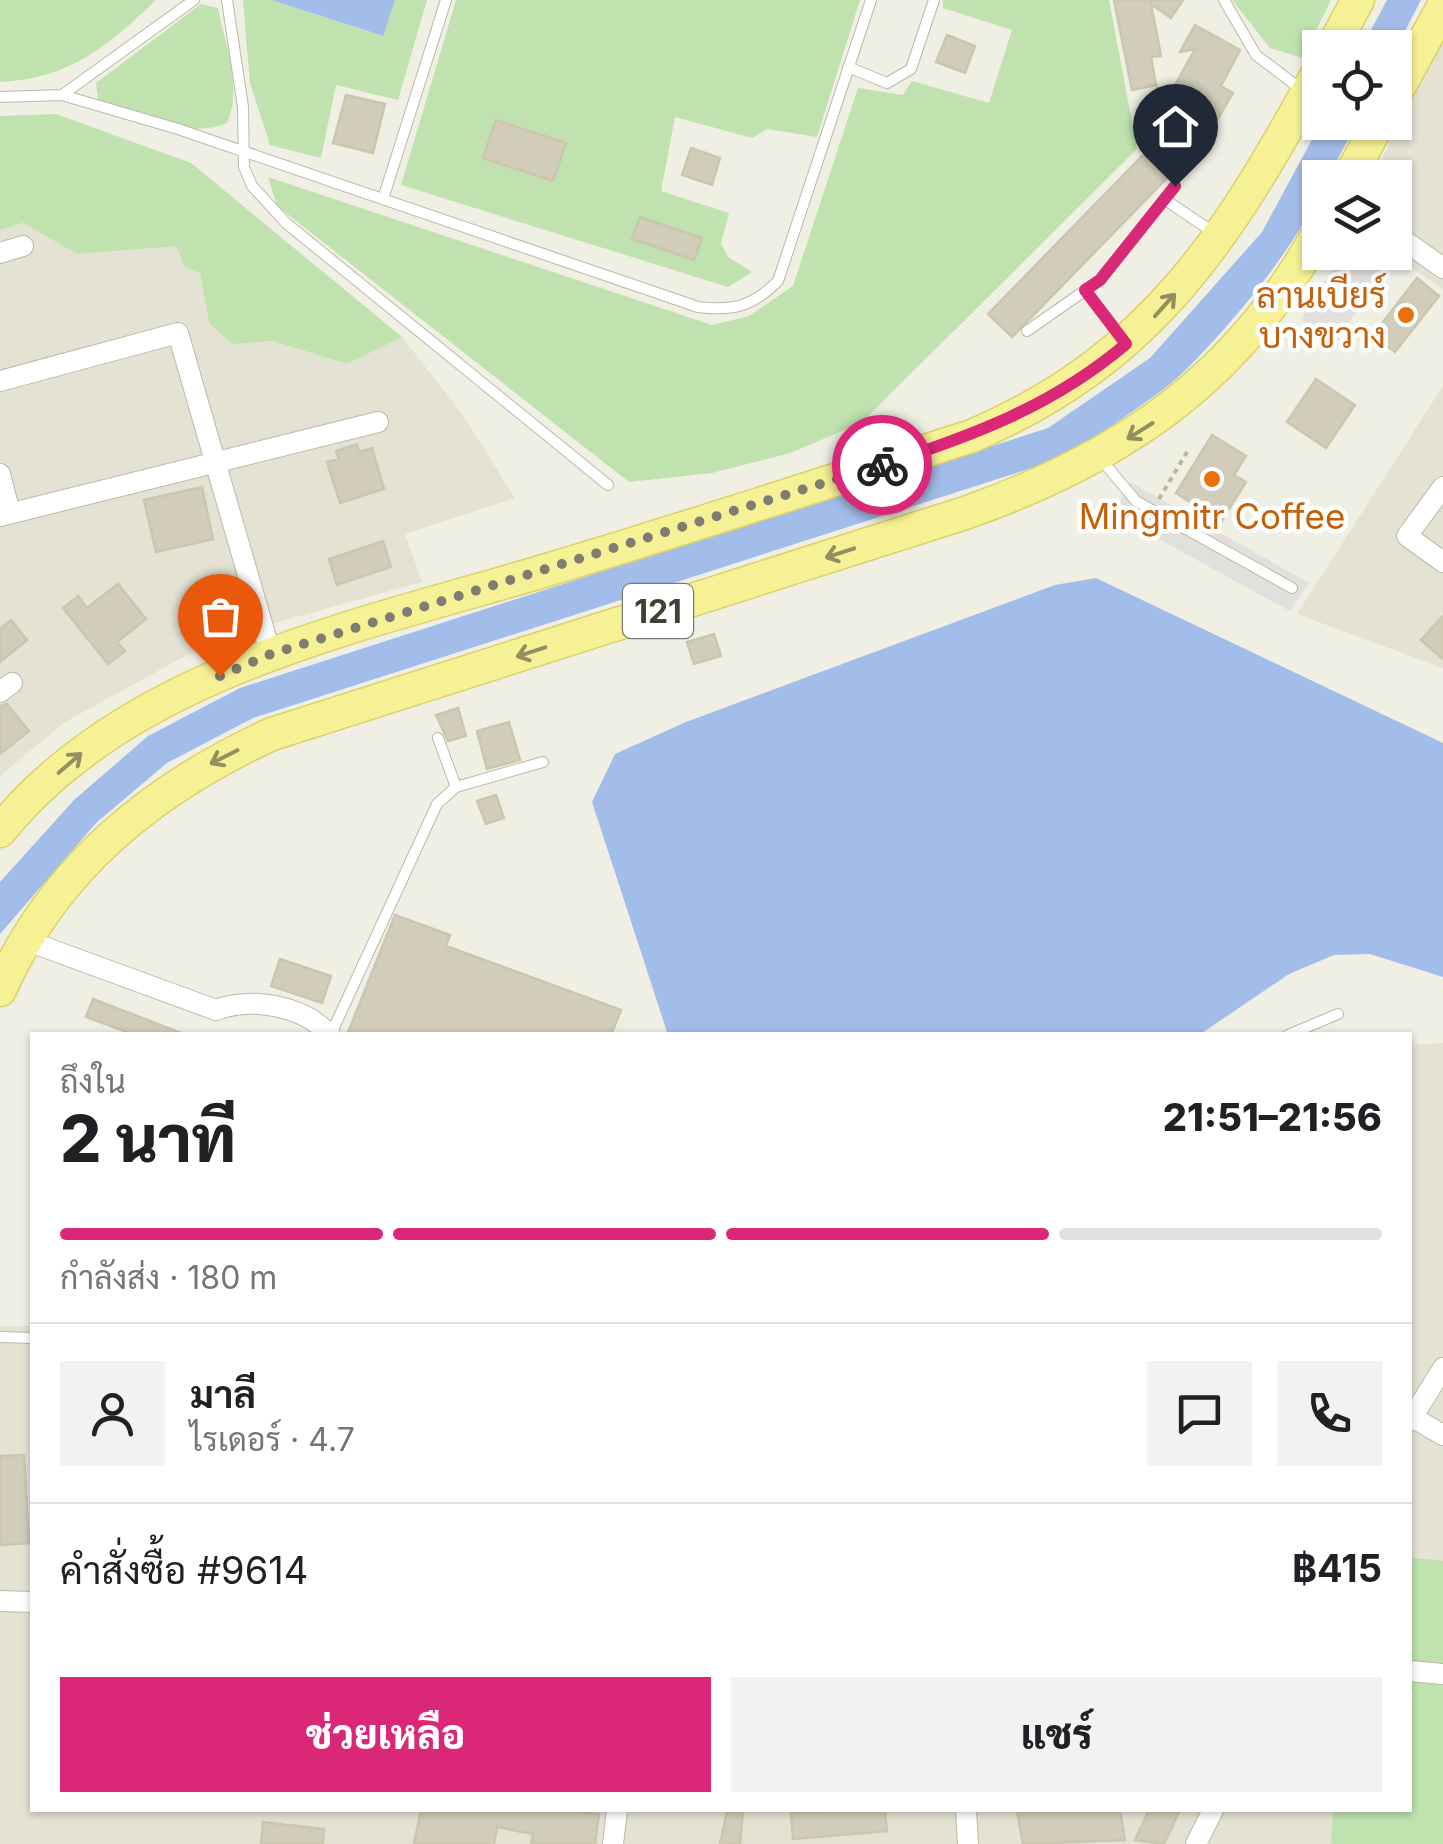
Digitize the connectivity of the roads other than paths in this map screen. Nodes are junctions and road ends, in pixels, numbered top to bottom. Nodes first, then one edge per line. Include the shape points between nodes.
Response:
1 (194, 0) edge
2 (226, 0) edge
3 (446, 0) edge
4 (871, 0) edge
5 (934, 0) edge
6 (1224, 0) edge
7 (1358, 0) edge
8 (1443, 8) edge
9 (1342, 30) edge
10 (1412, 64) edge
11 (848, 68) junction
12 (1302, 76) edge
13 (62, 95) junction
14 (0, 97) edge
15 (1302, 100) edge
16 (243, 149) junction
17 (1175, 186) dead end
18 (383, 199) junction
19 (1164, 199) junction
20 (1220, 238) junction
21 (23, 246) dead end
22 (1412, 246) edge
23 (0, 253) edge
24 (1302, 257) edge
25 (1443, 268) edge
26 (1085, 290) junction
27 (1026, 331) dead end
28 (1126, 344) junction
29 (0, 381) edge
30 (378, 422) dead end
31 (1100, 457) junction
32 (215, 460) junction
33 (0, 474) edge
34 (608, 485) dead end
35 (1443, 487) edge
36 (5, 514) edge
37 (1443, 562) edge
38 (1292, 588) dead end
39 (271, 654) junction
40 (438, 738) dead end
41 (543, 762) dead end
42 (456, 787) junction
43 (0, 831) edge
44 (25, 940) junction
45 (0, 990) edge
46 (1338, 1014) dead end
47 (327, 1032) edge
48 (331, 1032) edge
49 (1295, 1032) edge
50 (0, 1337) edge
51 (30, 1338) edge
52 (1443, 1368) edge
53 (1412, 1417) edge
54 (1412, 1420) edge
55 (1443, 1435) edge
56 (0, 1601) edge
57 (30, 1602) edge
58 (1412, 1671) edge
59 (1443, 1674) edge
60 (617, 1812) edge
61 (966, 1812) edge
62 (1212, 1812) edge
63 (613, 1844) edge
64 (968, 1844) edge
65 (1196, 1844) edge

1 - 13 lane
2 - 16 lane
3 - 18 lane
4 - 11 lane
5 - 11 lane via 911,69 888,83
6 - 12 lane via 1256,55
7 - 9 main road
8 - 10 main road
11 - 18 lane via 778,281 759,300 731,310 698,306
13 - 14 lane
13 - 16 lane
15 - 20 main road, 121
16 - 18 lane
16 - 34 lane via 252,186 286,223
17 - 19 lane
19 - 20 lane
19 - 26 lane
28 -> 20 main road, 121
21 - 23 street
22 - 25 street
24 -> 31 main road, 121 via 1216,370 1160,419
26 - 27 lane
26 - 28 lane
28 - 39 main road, 121 via 1052,398 972,436
29 - 32 street via 178,333
30 - 32 street
31 - 38 lane via 1136,501
31 -> 44 main road, 121 via 965,513 272,734 166,790 110,835 61,886
32 - 36 street
32 - 39 street
33 - 36 street
35 - 37 street via 1408,536
43 -> 39 main road, 121 via 82,752 138,715
40 - 42 lane
41 - 42 lane
42 - 48 lane via 423,830
44 - 45 main road, 121
44 - 47 street via 216,1010 243,1000 261,1003 318,1022
46 - 49 lane
50 - 51 lane
52 - 53 street
54 - 55 street
56 - 57 street
58 - 59 street
60 - 63 street
61 - 64 street
62 - 65 street

